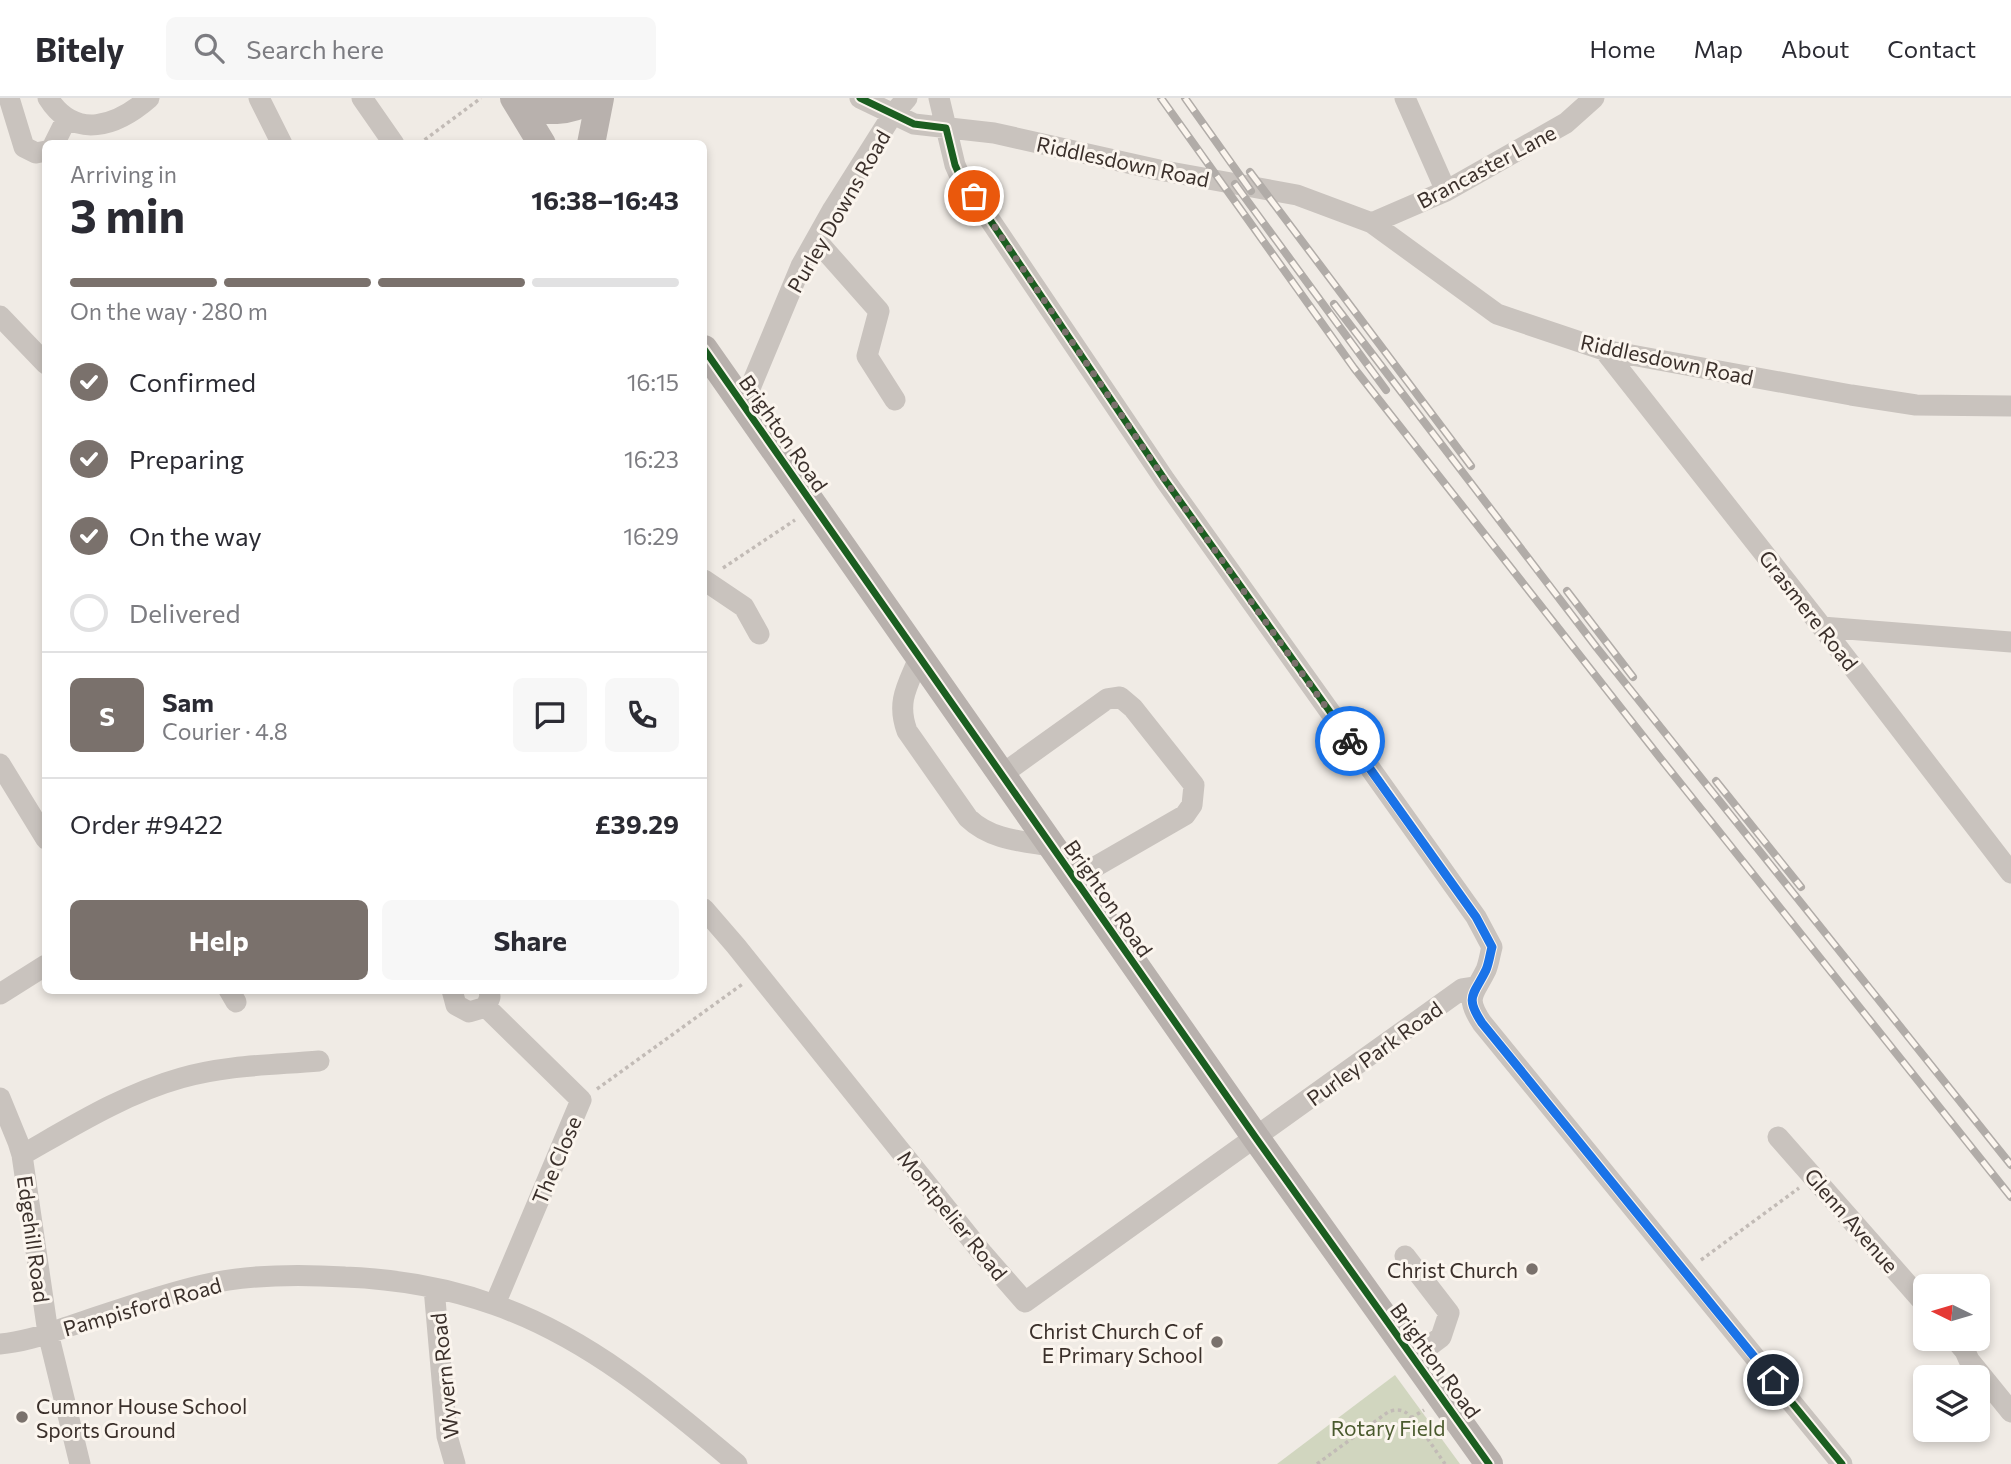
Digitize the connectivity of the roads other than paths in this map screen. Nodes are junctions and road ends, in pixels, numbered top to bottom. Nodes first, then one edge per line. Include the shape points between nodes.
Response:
1 (9, 98) edge
2 (48, 98) edge
3 (149, 98) edge
4 (258, 98) edge
5 (362, 98) edge
6 (593, 98) edge
7 (600, 98) edge
8 (860, 98) edge
9 (907, 98) edge
10 (939, 98) edge
11 (1405, 98) edge
12 (1594, 98) edge
13 (517, 101) edge
14 (893, 114) junction
15 (67, 118) junction
16 (946, 128) junction
17 (56, 140) edge
18 (280, 140) edge
19 (391, 140) edge
20 (540, 140) edge
21 (592, 140) edge
22 (42, 152) edge
23 (1446, 191) junction
24 (1372, 223) junction
25 (816, 240) junction
26 (4, 326) edge
27 (37, 344) edge
28 (1604, 350) junction
29 (707, 353) edge
30 (895, 400) dead end
31 (743, 405) junction
32 (2011, 406) edge
33 (707, 582) edge
34 (1822, 626) junction
35 (759, 634) dead end
36 (2011, 642) edge
37 (919, 658) junction
38 (0, 764) edge
39 (1001, 775) junction
40 (42, 832) edge
41 (1051, 846) junction
42 (2011, 873) edge
43 (1074, 879) junction
44 (707, 913) edge
45 (42, 968) edge
46 (1475, 987) junction
47 (0, 994) edge
48 (454, 994) edge
49 (487, 999) edge
50 (319, 1062) dead end
51 (0, 1098) edge
52 (1255, 1138) junction
53 (1778, 1138) dead end
54 (22, 1155) junction
55 (1405, 1256) dead end
56 (434, 1288) junction
57 (1913, 1290) edge
58 (495, 1304) junction
59 (48, 1333) junction
60 (0, 1344) edge
61 (1965, 1351) edge
62 (1413, 1358) junction
63 (2011, 1412) edge
64 (80, 1464) edge
65 (455, 1464) edge
66 (737, 1464) edge
67 (1489, 1464) edge
68 (1842, 1464) edge

1 - 22 street via 24,147
2 - 15 street
3 - 15 street via 114,122 92,124
4 - 18 street
5 - 19 street
6 - 13 main road via 555,111
7 - 21 main road
8 - 14 street, Riddlesdown Road
9 - 14 street, Purley Downs Road
10 - 16 street
11 - 23 street
12 - 23 street, Brancaster Lane via 1566,123
13 - 20 main road
14 - 16 street, Riddlesdown Road via 914,124
14 - 25 street, Purley Downs Road
15 - 17 street
16 - 24 street, Riddlesdown Road via 994,133 1297,195
16 - 46 street via 959,174 1165,480 1476,917 1492,947 1487,969
23 - 24 street, Brancaster Lane
24 - 28 street, Riddlesdown Road via 1497,314
25 - 30 street via 878,311 867,356
25 - 31 street, Purley Downs Road
26 - 27 street
28 - 32 street, Riddlesdown Road via 1916,405
28 - 34 street, Grasmere Road
29 - 31 main road, Brighton Road
31 - 37 main road, Brighton Road
33 - 35 street via 744,607
34 - 36 street
34 - 42 street, Grasmere Road
37 - 39 main road, Brighton Road
37 - 41 street via 901,704 906,731 977,827 996,836
38 - 40 street
39 - 41 main road, Brighton Road
39 - 43 street via 1107,699 1120,697 1194,785 1192,805 1185,815
41 - 43 main road, Brighton Road
43 - 52 main road, Brighton Road
44 - 52 street, Montpelier Road via 1025,1302
45 - 47 street
46 - 52 street, Purley Park Road via 1462,989
46 - 68 street via 1474,1010 1482,1023
48 - 49 street, The Close via 459,1007 469,1012
49 - 58 street, The Close via 581,1100
50 - 54 street via 241,1067 182,1078 101,1111
51 - 54 street, Edgehill Road
52 - 62 main road, Brighton Road
53 - 57 street, Glenn Avenue
54 - 59 street, Edgehill Road
55 - 62 street via 1449,1313 1441,1337
56 - 58 street, Pampisford Road
56 - 59 street, Pampisford Road via 328,1276 244,1279 202,1285
56 - 65 street, Wyvern Road via 447,1436
58 - 66 street, Pampisford Road via 592,1353
59 - 60 street, Pampisford Road
59 - 64 street, Edgehill Road
61 - 63 street
62 - 67 main road, Brighton Road

